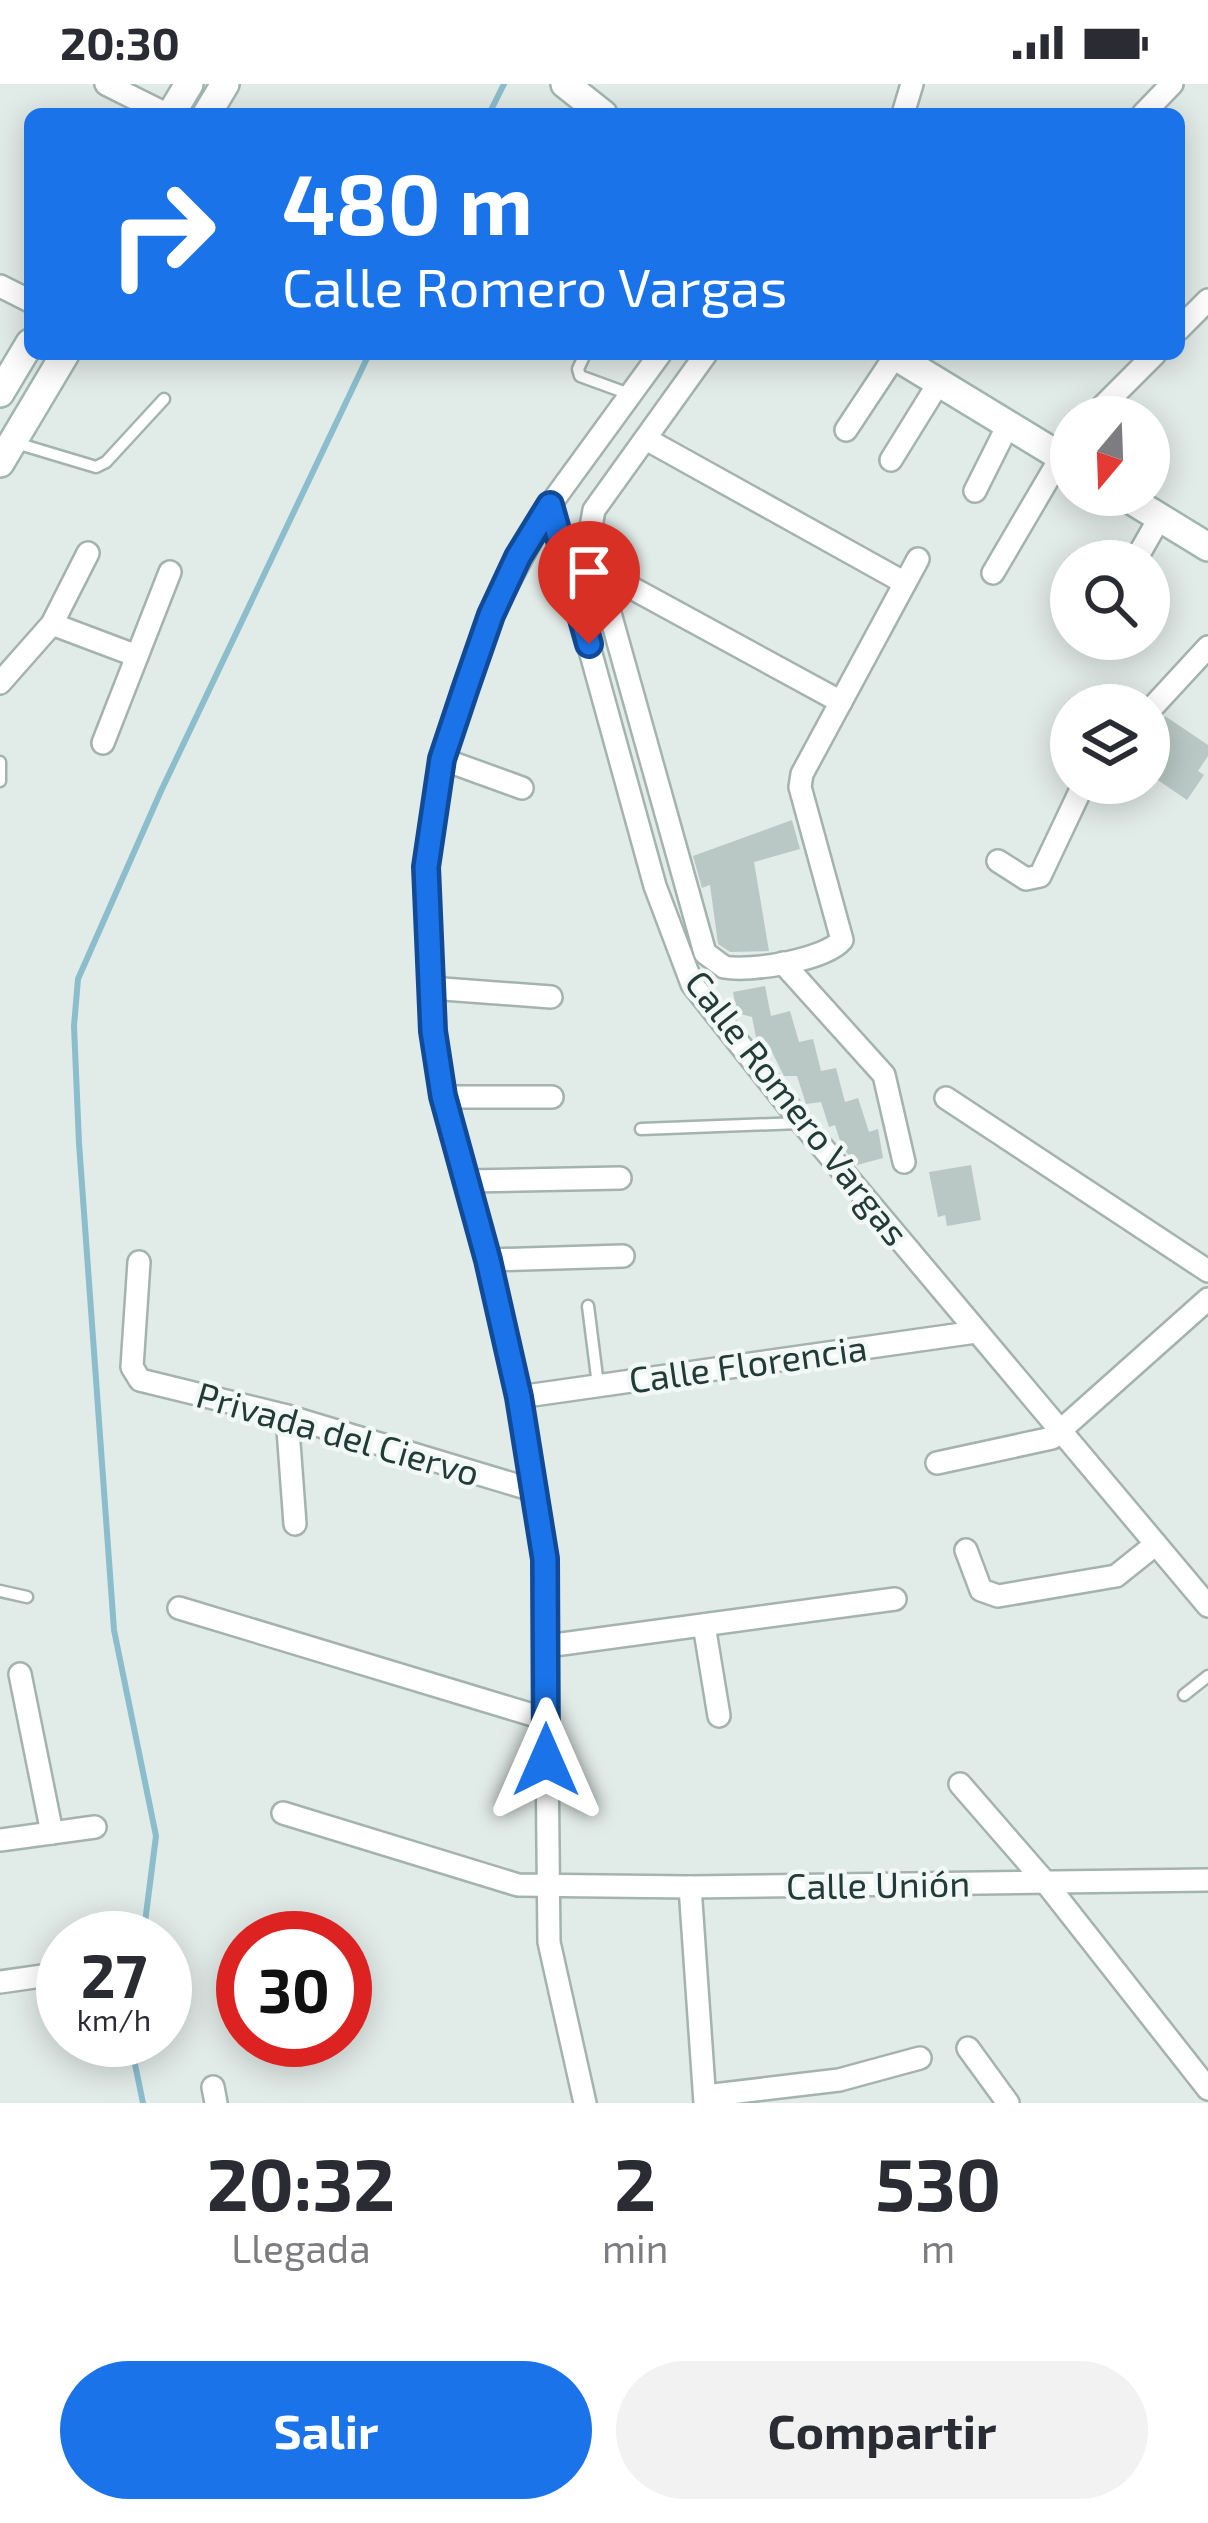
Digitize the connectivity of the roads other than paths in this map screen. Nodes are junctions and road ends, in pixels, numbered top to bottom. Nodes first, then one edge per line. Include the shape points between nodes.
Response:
1 (106, 84) edge
2 (565, 84) edge
3 (1172, 84) edge
4 (156, 108) edge
5 (595, 108) edge
6 (1149, 108) edge
7 (1208, 300) edge
8 (1185, 323) edge
9 (24, 354) edge
10 (61, 360) edge
11 (582, 360) edge
12 (656, 360) edge
13 (702, 360) edge
14 (891, 360) edge
15 (902, 360) edge
16 (1149, 360) edge
17 (938, 384) junction
18 (0, 392) edge
19 (632, 395) junction
20 (1113, 396) edge
21 (164, 399) dead end
22 (1008, 425) junction
23 (846, 430) dead end
24 (646, 439) junction
25 (1050, 445) edge
26 (6, 452) edge
27 (891, 460) dead end
28 (1050, 481) edge
29 (975, 491) dead end
30 (550, 505) junction
31 (1157, 516) edge
32 (1160, 518) junction
33 (1147, 540) edge
34 (1208, 547) edge
35 (88, 553) dead end
36 (918, 559) dead end
37 (597, 569) junction
38 (170, 572) dead end
39 (993, 573) dead end
40 (905, 583) junction
41 (52, 624) junction
42 (1208, 646) edge
43 (137, 656) junction
44 (0, 682) edge
45 (1170, 689) edge
46 (841, 702) junction
47 (103, 743) dead end
48 (442, 759) junction
49 (0, 762) edge
50 (0, 781) edge
51 (522, 788) dead end
52 (1074, 804) edge
53 (998, 861) dead end
54 (783, 963) junction
55 (430, 988) junction
56 (551, 997) dead end
57 (443, 1096) junction
58 (552, 1097) dead end
59 (946, 1098) dead end
60 (802, 1123) junction
61 (641, 1129) dead end
62 (904, 1162) dead end
63 (620, 1178) dead end
64 (467, 1181) junction
65 (623, 1256) dead end
66 (488, 1260) junction
67 (139, 1262) dead end
68 (1208, 1271) edge
69 (1208, 1299) edge
70 (588, 1306) dead end
71 (976, 1332) junction
72 (598, 1385) junction
73 (519, 1397) junction
74 (287, 1416) junction
75 (1060, 1430) junction
76 (937, 1463) dead end
77 (536, 1491) junction
78 (295, 1524) dead end
79 (1156, 1544) junction
80 (966, 1550) dead end
81 (0, 1591) edge
82 (27, 1597) dead end
83 (895, 1599) dead end
84 (1208, 1606) edge
85 (179, 1608) dead end
86 (704, 1624) junction
87 (547, 1646) junction
88 (20, 1674) dead end
89 (1208, 1676) edge
90 (1184, 1695) dead end
91 (719, 1716) dead end
92 (546, 1719) junction
93 (960, 1784) dead end
94 (283, 1814) dead end
95 (95, 1827) dead end
96 (52, 1833) junction
97 (0, 1840) edge
98 (1207, 1882) edge
99 (1046, 1883) junction
100 (548, 1884) junction
101 (689, 1887) junction
102 (36, 1977) edge
103 (0, 1982) edge
104 (968, 2048) dead end
105 (920, 2059) dead end
106 (839, 2080) junction
107 (1208, 2089) edge
108 (705, 2099) edge
109 (585, 2103) edge
110 (843, 2103) edge
111 (1008, 2103) edge

1 - 4 street
2 - 5 main road
3 - 6 street
7 - 8 street
9 - 18 main road
10 - 26 main road
11 - 19 lane via 580,376
12 - 19 street
13 - 24 street
14 - 23 street
15 - 17 main road
16 - 20 street
17 - 22 main road
17 - 27 street
19 - 30 street
21 - 26 lane via 96,466
22 - 25 main road
22 - 29 street
24 - 37 street via 594,510 589,538
24 - 40 street
28 - 39 street
30 - 48 street via 491,615
30 - 60 street, Calle Romero Vargas via 687,975
31 - 32 main road
32 - 33 street
32 - 34 main road
35 - 41 street
36 - 40 street
37 - 46 street
37 - 54 street via 705,953 724,967
38 - 43 street
40 - 46 street
41 - 43 street
41 - 44 street
42 - 45 street
43 - 47 street
46 - 54 street via 800,787 842,940
48 - 51 street
48 - 55 street via 426,867
49 - 50 lane
52 - 53 street via 1040,876
54 - 62 street via 884,1075
55 - 56 street
55 - 57 street
57 - 58 street
57 - 64 street
59 - 68 street
60 - 61 lane
60 - 71 street, Calle Romero Vargas
63 - 64 street
64 - 66 street
65 - 66 street
66 - 73 street
67 - 74 street, Privada del Ciervo via 132,1367 140,1380
69 - 75 street
70 - 72 lane
71 - 72 street, Calle Florencia
71 - 75 street, Calle Romero Vargas
72 - 73 street, Calle Florencia
73 - 77 street
74 - 77 street, Privada del Ciervo
74 - 78 street
75 - 76 street via 1038,1443
75 - 79 street, Calle Romero Vargas
77 - 87 street
79 - 80 street via 1116,1576 998,1596 981,1590
79 - 84 street, Calle Romero Vargas
81 - 82 lane
83 - 86 street
85 - 92 street
86 - 87 street
86 - 91 street
87 - 92 street
88 - 96 street
89 - 90 lane
92 - 100 street
93 - 99 street
94 - 100 street, Calle Unión via 500,1882
95 - 96 street
96 - 97 street
98 - 99 street, Calle Unión
99 - 101 street, Calle Unión
99 - 107 street
100 - 101 street, Calle Unión
100 - 109 street via 552,1971
101 - 108 street
102 - 103 street
104 - 111 street
105 - 106 street
106 - 108 street
106 - 110 street

